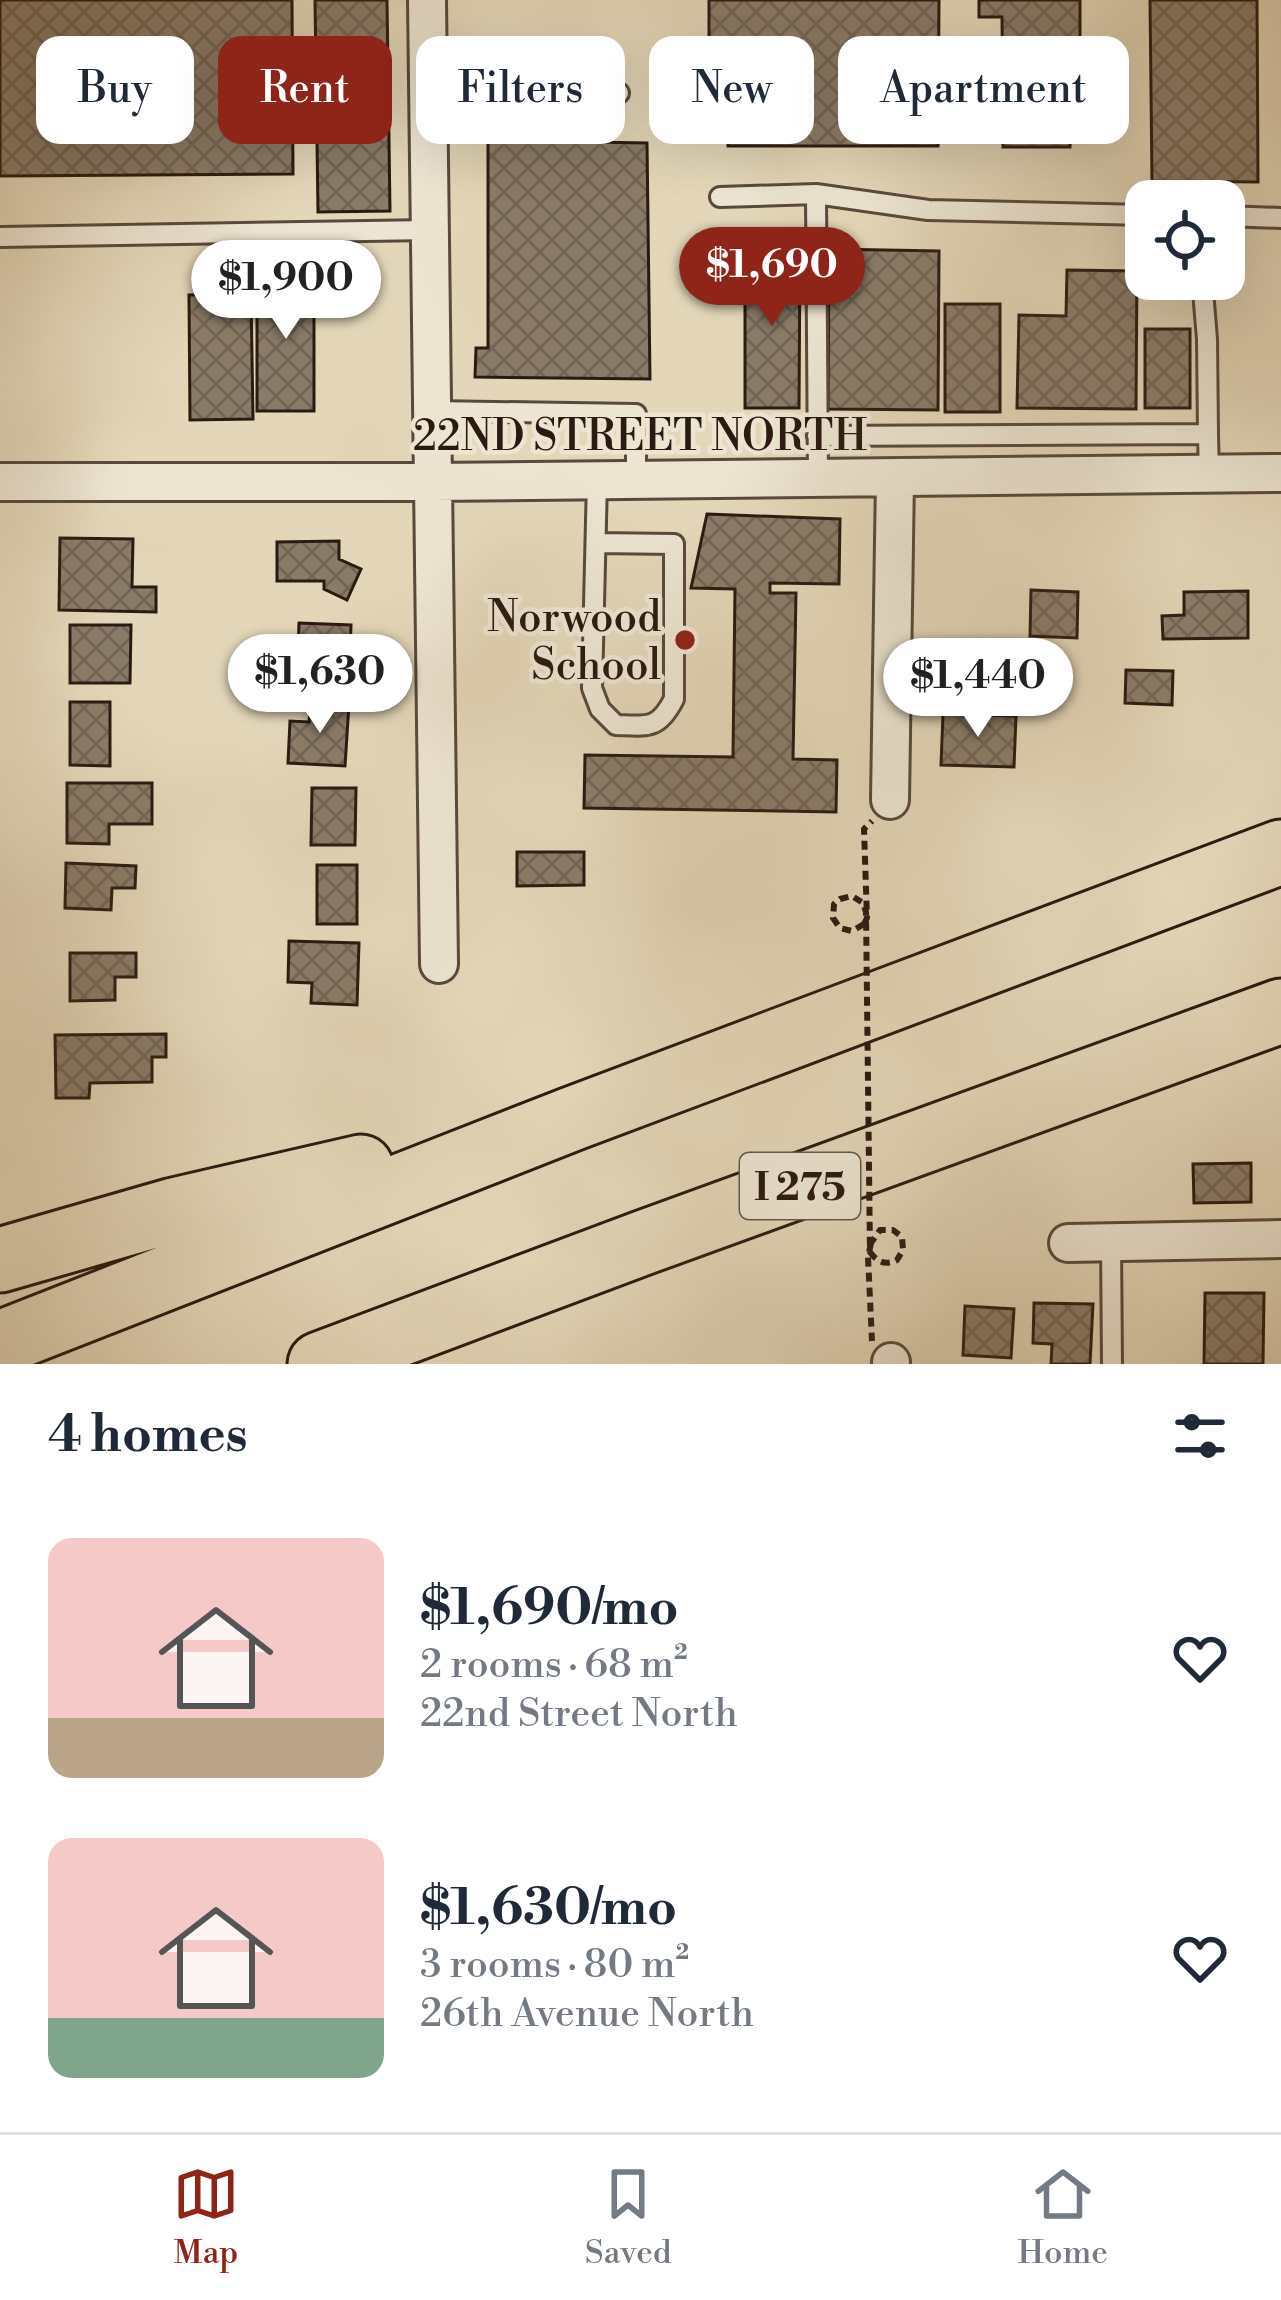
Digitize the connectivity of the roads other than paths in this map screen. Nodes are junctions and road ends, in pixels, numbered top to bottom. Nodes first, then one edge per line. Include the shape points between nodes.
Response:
1 (427, 0) edge
2 (427, 36) edge
3 (428, 144) edge
4 (816, 194) junction
5 (720, 196) dead end
6 (1125, 215) edge
7 (1245, 217) edge
8 (1281, 218) edge
9 (430, 230) junction
10 (0, 237) edge
11 (1204, 300) edge
12 (432, 412) junction
13 (1208, 434) junction
14 (949, 435) junction
15 (1011, 435) junction
16 (1063, 435) junction
17 (1134, 435) junction
18 (817, 436) junction
19 (1281, 473) edge
20 (1209, 475) junction
21 (1067, 476) junction
22 (1137, 476) junction
23 (946, 477) junction
24 (1012, 477) junction
25 (818, 478) junction
26 (896, 478) junction
27 (597, 480) junction
28 (636, 480) junction
29 (0, 482) edge
30 (433, 482) junction
31 (596, 543) junction
32 (890, 800) road end
33 (1281, 852) edge
34 (439, 964) dead end
35 (1281, 1011) edge
36 (574, 1118) junction
37 (1281, 1239) edge
38 (645, 1242) junction
39 (1067, 1243) dead end
40 (1111, 1243) junction
41 (0, 1260) edge
42 (0, 1342) edge
43 (320, 1364) edge
44 (424, 1364) edge
45 (1112, 1364) edge

1 - 2 street
3 - 9 street
4 - 5 lane
4 - 6 lane via 928,210
4 - 18 lane
7 - 8 lane
9 - 10 lane
9 - 12 street
11 - 13 lane
12 - 28 lane via 636,414
12 - 30 street
13 - 17 lane
13 - 20 lane
14 - 15 lane
14 - 18 lane
14 - 23 lane
15 - 16 lane
15 - 24 lane
16 - 17 lane
16 - 21 lane
17 - 22 lane
18 - 25 lane
19 - 20 street, 22ND STREET NORTH
20 - 22 street, 22ND STREET NORTH
21 - 22 street, 22ND STREET NORTH
21 - 24 street, 22ND STREET NORTH
23 - 24 street, 22ND STREET NORTH
23 - 26 street, 22ND STREET NORTH
25 - 26 street, 22ND STREET NORTH
25 - 28 street, 22ND STREET NORTH
26 - 32 street
27 - 28 street, 22ND STREET NORTH
27 - 30 street, 22ND STREET NORTH
27 - 31 lane
29 - 30 street, 22ND STREET NORTH
30 - 34 street
31 - 31 lane via 592,688 616,725 645,726 664,718 674,699 674,544
33 - 36 highway
35 - 38 highway, I 275
36 - 41 highway via 174,1210
36 - 42 highway
37 - 40 street
38 - 43 highway, I 275
38 - 44 highway
39 - 40 street
40 - 45 lane

